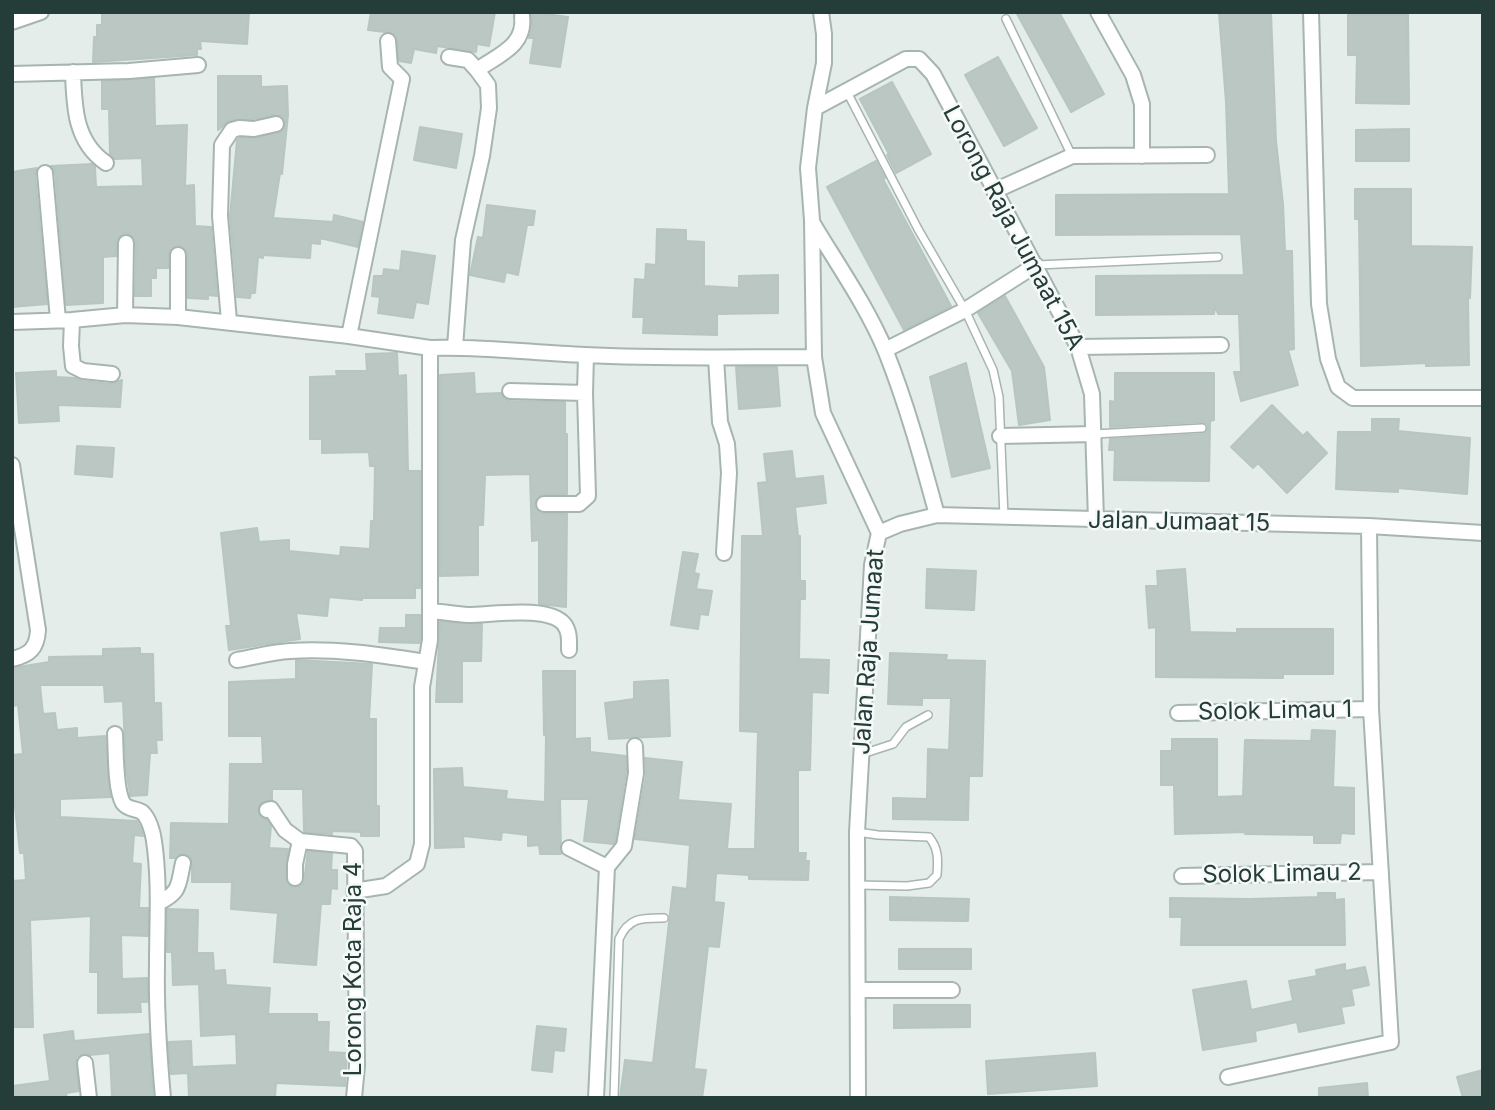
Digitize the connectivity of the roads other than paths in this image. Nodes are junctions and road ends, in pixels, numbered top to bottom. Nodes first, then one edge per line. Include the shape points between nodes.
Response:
1 (41, 12) edge
2 (821, 12) edge
3 (1098, 12) edge
4 (1311, 12) edge
5 (522, 16) dead end
6 (1006, 19) dead end
7 (12, 22) edge
8 (388, 41) dead end
9 (449, 57) dead end
10 (198, 65) dead end
11 (477, 70) junction
12 (73, 72) junction
13 (12, 74) edge
14 (846, 90) junction
15 (815, 108) junction
16 (276, 124) dead end
17 (1207, 155) dead end
18 (1072, 156) junction
19 (1142, 156) junction
20 (106, 163) dead end
21 (45, 173) dead end
22 (994, 191) junction
23 (812, 220) junction
24 (126, 243) dead end
25 (178, 255) dead end
26 (1218, 257) dead end
27 (1036, 265) junction
28 (965, 310) junction
29 (125, 315) junction
30 (178, 317) junction
31 (65, 320) junction
32 (229, 321) junction
33 (12, 322) edge
34 (349, 336) junction
35 (1221, 345) dead end
36 (454, 347) junction
37 (1078, 347) junction
38 (430, 348) junction
39 (885, 350) junction
40 (814, 357) junction
41 (719, 360) junction
42 (112, 374) dead end
43 (586, 374) junction
44 (510, 391) dead end
45 (1483, 398) edge
46 (1202, 428) dead end
47 (1095, 434) junction
48 (1000, 436) junction
49 (12, 465) edge
50 (13, 482) edge
51 (544, 504) dead end
52 (937, 515) junction
53 (1004, 518) junction
54 (1096, 520) junction
55 (1369, 526) junction
56 (879, 533) junction
57 (1483, 533) edge
58 (724, 553) dead end
59 (430, 611) junction
60 (569, 650) dead end
61 (12, 659) edge
62 (237, 660) dead end
63 (426, 662) junction
64 (1371, 709) junction
65 (1178, 713) dead end
66 (928, 715) dead end
67 (115, 734) dead end
68 (635, 746) dead end
69 (861, 755) junction
70 (267, 810) dead end
71 (857, 832) junction
72 (300, 841) junction
73 (569, 848) dead end
74 (183, 863) dead end
75 (607, 867) junction
76 (1381, 872) junction
77 (1182, 876) dead end
78 (295, 878) dead end
79 (858, 885) junction
80 (354, 891) junction
81 (158, 903) junction
82 (664, 918) dead end
83 (858, 990) junction
84 (952, 990) dead end
85 (85, 1063) dead end
86 (1228, 1077) dead end
87 (89, 1098) edge
88 (163, 1098) edge
89 (354, 1098) edge
90 (596, 1098) edge
91 (614, 1098) edge
92 (858, 1098) edge

1 - 7 street
2 - 15 street, Jalan Raja Jumaat via 824,63
3 - 19 street via 1133,75 1142,104
4 - 45 street via 1319,304 1338,387 1353,398
5 - 11 street via 524,28 515,45
6 - 18 lane
8 - 34 street via 390,68 402,79
9 - 11 street via 468,60
10 - 12 street
11 - 36 street via 488,85 489,108 463,240
12 - 13 street
12 - 20 street via 79,130 94,155
14 - 15 street, Lorong Raja Jumaat 15A
14 - 22 street, Lorong Raja Jumaat 15A via 906,59 919,59 933,74
14 - 28 lane
15 - 23 street, Jalan Raja Jumaat via 808,168
16 - 32 street via 232,130 222,145 220,216
17 - 19 street
18 - 19 street
18 - 22 street
21 - 31 street
22 - 27 street, Lorong Raja Jumaat 15A
23 - 39 street
23 - 40 street, Jalan Raja Jumaat
24 - 29 street
25 - 30 street
26 - 27 lane
27 - 28 street
27 - 37 street, Lorong Raja Jumaat 15A
28 - 39 street
28 - 48 lane via 993,370
29 - 30 street
29 - 31 street
30 - 32 street
31 - 33 street
31 - 42 street via 73,366
32 - 34 street
34 - 38 street
35 - 37 street
36 - 38 street
36 - 43 street
37 - 47 street, Lorong Raja Jumaat 15A via 1092,394
38 - 59 street
39 - 52 street
40 - 41 street
40 - 56 street, Jalan Raja Jumaat via 823,413
41 - 43 street
41 - 58 street via 720,422 729,474
43 - 44 street
43 - 51 street via 587,496 579,504
46 - 47 lane
47 - 48 street
47 - 54 street, Lorong Raja Jumaat 15A
48 - 53 lane
49 - 50 street
50 - 61 street via 37,630 33,649
52 - 53 street, Jalan Jumaat 15
52 - 56 street, Jalan Jumaat 15
53 - 54 street, Jalan Jumaat 15
54 - 55 street, Jalan Jumaat 15
55 - 57 street, Jalan Jumaat 15
55 - 64 street
56 - 69 street, Jalan Raja Jumaat via 872,565
59 - 60 street via 554,617 569,633
59 - 63 street
62 - 63 street via 324,650
63 - 80 street via 422,844 417,864 386,886
64 - 65 street, Solok Limau 1
64 - 76 street
66 - 69 lane via 906,727 893,744
67 - 81 street via 123,803 147,818 154,840
68 - 75 street via 636,773 624,846
69 - 71 street, Jalan Raja Jumaat
70 - 72 street
71 - 79 street, Jalan Raja Jumaat
71 - 79 lane via 929,836 938,856 937,876 929,883
72 - 78 street
72 - 80 street, Lorong Kota Raja 4 via 351,846 355,851
73 - 75 street
74 - 81 street via 173,896
75 - 90 street
76 - 77 street, Solok Limau 2
76 - 86 street via 1391,1042
79 - 83 street, Jalan Raja Jumaat
80 - 89 street, Lorong Kota Raja 4
81 - 88 street via 156,966
82 - 91 lane via 635,920 624,927 619,939
83 - 84 street
83 - 92 street, Jalan Raja Jumaat
85 - 87 street

